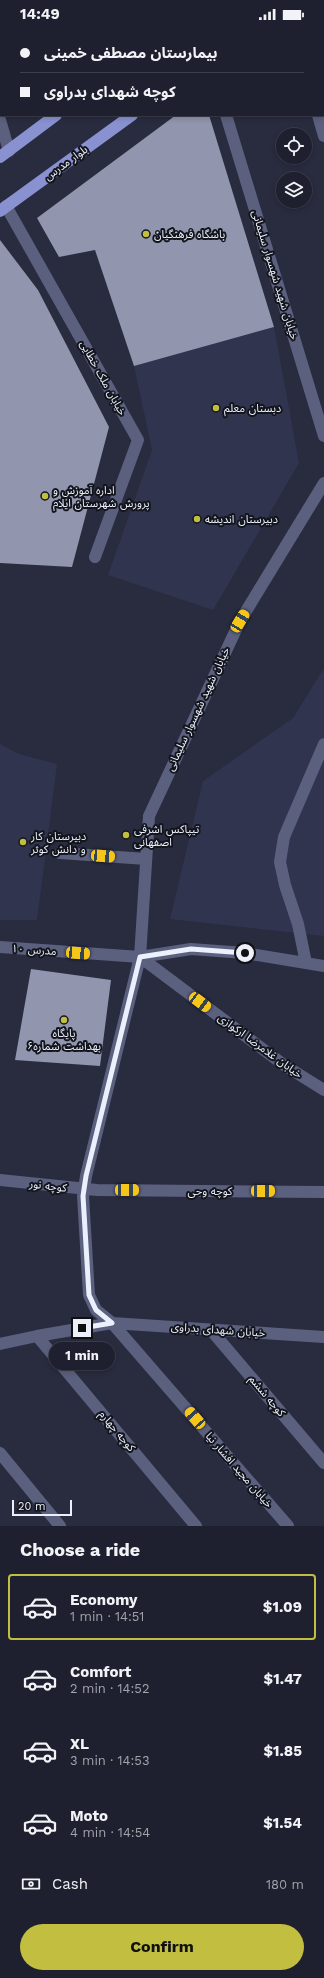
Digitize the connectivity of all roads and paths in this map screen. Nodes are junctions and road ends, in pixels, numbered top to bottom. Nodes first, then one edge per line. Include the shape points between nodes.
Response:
1 (55, 116) edge
2 (131, 116) edge
3 (226, 116) edge
4 (318, 116) edge
5 (0, 120) edge
6 (324, 136) edge
7 (5, 154) edge
8 (3, 208) edge
9 (324, 436) edge
10 (324, 483) edge
11 (95, 558) dead end
12 (324, 744) edge
13 (60, 853) dead end
14 (146, 859) junction
15 (0, 947) edge
16 (140, 957) junction
17 (306, 963) junction
18 (324, 966) edge
19 (324, 1090) edge
20 (0, 1180) edge
21 (84, 1189) junction
22 (97, 1190) joint
23 (324, 1192) edge
24 (112, 1323) junction
25 (211, 1330) junction
26 (37, 1336) junction
27 (324, 1337) edge
28 (0, 1344) edge
29 (0, 1453) edge
30 (324, 1463) edge
31 (60, 1526) edge
32 (196, 1526) edge
33 (288, 1526) edge

1 - 7 main road
2 - 8 main road, بلوار مدرس
3 - 9 street, خیابان شهید شهسوار سلیمانی
4 - 6 street
5 - 7 street
8 - 11 street, خیابان ملک خطایی via 138,440
10 - 14 street, خیابان شهید شهسوار سلیمانی via 240,621 149,816
12 - 17 street via 284,837 280,862
13 - 14 street
14 - 16 street, خیابان شهید شهسوار سلیمانی
15 - 16 street, مدرس ۱۰
16 - 17 street, مدرس ۱۰ via 191,949 245,953
16 - 19 street, خیابان غلامرضا ارکوازی via 284,1065
16 - 21 street, خیابان شهید شهسوار سلیمانی
17 - 18 street, مدرس ۱۰
20 - 21 street, کوچه نور
21 - 22 street, کوچه نور
21 - 24 street, خیابان مجید افشار نیا via 89,1295 96,1310
22 - 23 street, کوچه وحی
24 - 25 street, خیابان شهدای بدراوی
24 - 26 street, خیابان شهدای بدراوی
24 - 33 street, خیابان مجید افشار نیا
25 - 27 street, خیابان شهدای بدراوی
25 - 30 street, کوچه ششم
26 - 28 street, خیابان شهدای بدراوی
26 - 32 street, کوچه چهارم
29 - 31 street

